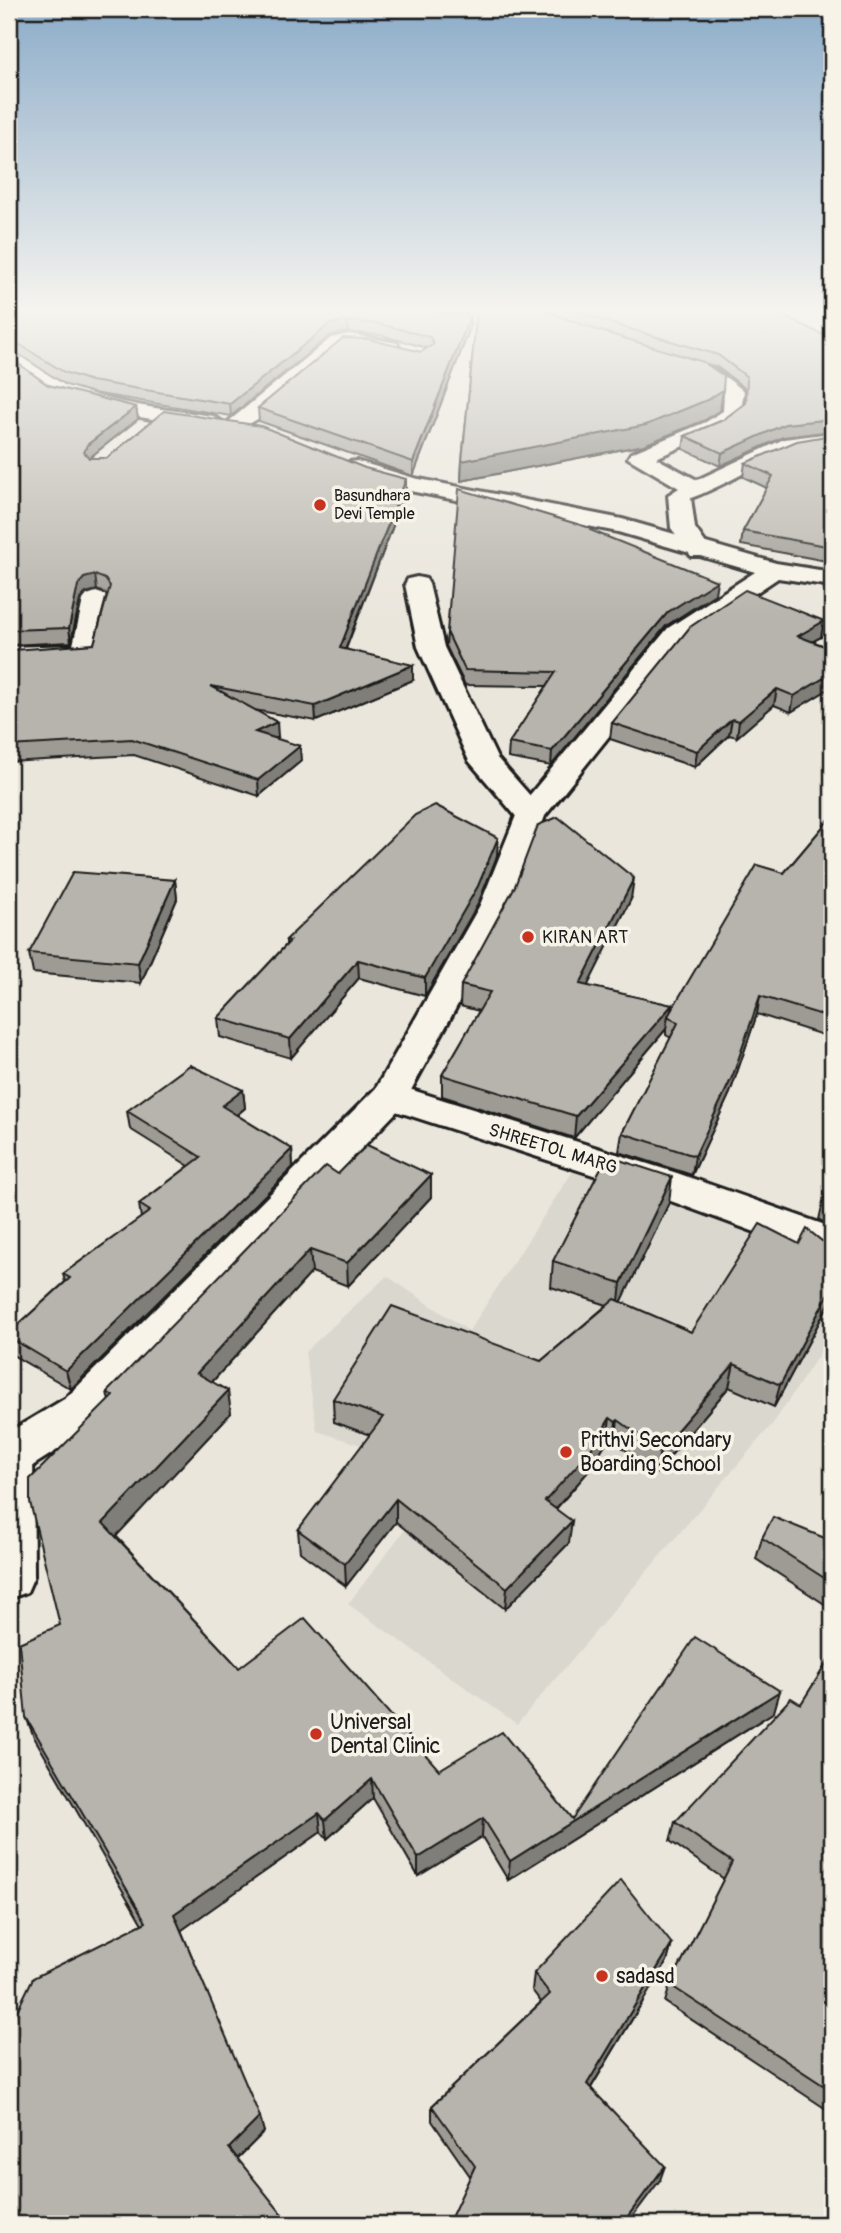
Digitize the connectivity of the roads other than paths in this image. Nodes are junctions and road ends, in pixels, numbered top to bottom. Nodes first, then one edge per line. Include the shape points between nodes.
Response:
1 (149, 412) edge
2 (255, 412) edge
3 (733, 412) edge
4 (161, 414) junction
5 (234, 425) junction
6 (268, 431) edge
7 (137, 436) edge
8 (832, 439) edge
9 (337, 460) edge
10 (698, 489) junction
11 (699, 551) junction
12 (774, 570) junction
13 (832, 579) edge
14 (416, 584) dead end
15 (96, 600) edge
16 (9, 655) edge
17 (530, 814) junction
18 (390, 1096) junction
19 (832, 1250) edge
20 (9, 1452) edge
21 (9, 1576) edge

1 - 4 street
2 - 5 street
3 - 10 street via 713,426 639,458
4 - 5 street
4 - 7 street
5 - 6 street
8 - 10 street via 780,446
9 - 11 street via 410,484 622,526
10 - 11 street via 679,495 683,528
11 - 12 street
12 - 13 street
12 - 17 street via 677,634
14 - 17 street via 431,647 484,761
15 - 16 street via 85,652
17 - 18 street via 496,905
18 - 19 street, SHREETOL MARG via 663,1183 816,1238
18 - 20 street via 82,1411
20 - 21 street

